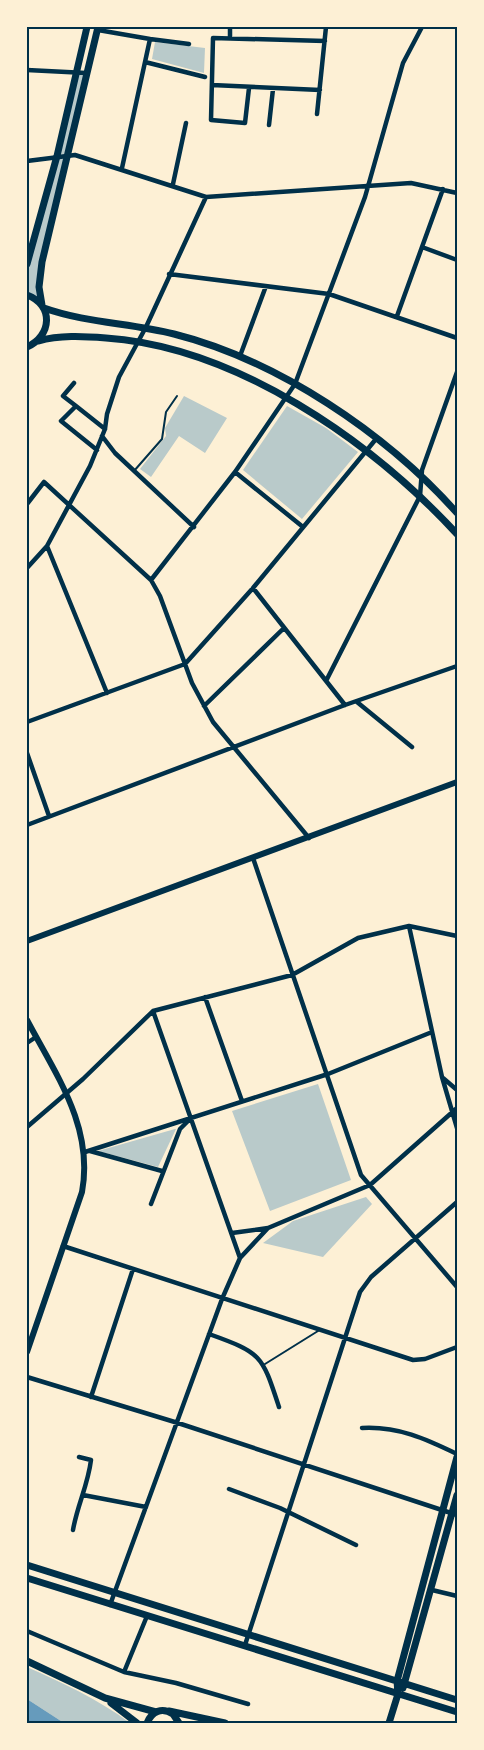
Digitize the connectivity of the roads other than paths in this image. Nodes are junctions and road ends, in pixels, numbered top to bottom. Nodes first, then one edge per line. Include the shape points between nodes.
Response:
1 (87, 27) edge
2 (230, 27) edge
3 (327, 27) edge
4 (422, 27) edge
5 (98, 28) edge
6 (230, 36) junction
7 (150, 39) junction
8 (325, 41) junction
9 (189, 44) dead end
10 (145, 62) junction
11 (27, 70) edge
12 (76, 71) junction
13 (86, 73) junction
14 (205, 77) dead end
15 (212, 85) junction
16 (249, 88) junction
17 (273, 88) junction
18 (320, 90) junction
19 (317, 114) dead end
20 (186, 123) dead end
21 (270, 124) dead end
22 (67, 155) junction
23 (57, 156) junction
24 (27, 161) edge
25 (122, 168) junction
26 (173, 184) junction
27 (369, 186) junction
28 (443, 189) junction
29 (457, 193) edge
30 (206, 196) junction
31 (422, 247) junction
32 (457, 260) edge
33 (27, 264) edge
34 (169, 274) junction
35 (266, 286) junction
36 (329, 294) junction
37 (27, 295) edge
38 (43, 306) junction
39 (397, 316) junction
40 (146, 327) junction
41 (457, 338) edge
42 (138, 340) junction
43 (32, 345) edge
44 (240, 356) junction
45 (457, 372) edge
46 (74, 383) dead end
47 (295, 384) junction
48 (177, 396) dead end
49 (287, 398) junction
50 (76, 406) junction
51 (105, 429) junction
52 (102, 436) junction
53 (376, 439) junction
54 (97, 450) junction
55 (366, 450) junction
56 (134, 471) junction
57 (235, 472) junction
58 (420, 476) junction
59 (420, 496) junction
60 (27, 504) edge
61 (70, 506) junction
62 (457, 513) edge
63 (194, 527) junction
64 (303, 527) junction
65 (457, 534) edge
66 (47, 546) junction
67 (27, 567) edge
68 (151, 580) junction
69 (254, 588) junction
70 (284, 628) junction
71 (185, 664) junction
72 (457, 666) edge
73 (326, 681) junction
74 (107, 693) junction
75 (357, 702) junction
76 (345, 705) junction
77 (204, 706) junction
78 (27, 722) edge
79 (412, 747) dead end
80 (234, 748) junction
81 (27, 753) edge
82 (457, 782) edge
83 (49, 816) junction
84 (27, 825) edge
85 (309, 838) junction
86 (253, 858) junction
87 (409, 927) junction
88 (457, 936) edge
89 (27, 941) edge
90 (292, 975) junction
91 (205, 997) junction
92 (153, 1011) junction
93 (27, 1020) edge
94 (432, 1032) junction
95 (36, 1037) junction
96 (27, 1043) edge
97 (328, 1074) junction
98 (442, 1077) junction
99 (457, 1090) edge
100 (67, 1093) junction
101 (242, 1101) junction
102 (457, 1108) edge
103 (451, 1114) junction
104 (191, 1118) junction
105 (27, 1127) edge
106 (457, 1128) edge
107 (87, 1152) junction
108 (162, 1171) junction
109 (370, 1185) junction
110 (457, 1202) edge
111 (150, 1203) dead end
112 (268, 1228) junction
113 (232, 1233) junction
114 (415, 1239) junction
115 (63, 1246) junction
116 (240, 1258) junction
117 (133, 1269) junction
118 (457, 1287) edge
119 (222, 1299) junction
120 (318, 1331) junction
121 (209, 1334) junction
122 (344, 1339) junction
123 (457, 1347) edge
124 (27, 1352) edge
125 (265, 1364) junction
126 (27, 1377) edge
127 (91, 1397) junction
128 (279, 1407) dead end
129 (178, 1423) junction
130 (362, 1428) dead end
131 (457, 1456) edge
132 (80, 1457) dead end
133 (303, 1463) junction
134 (229, 1489) dead end
135 (83, 1495) junction
136 (457, 1495) edge
137 (146, 1507) junction
138 (442, 1510) junction
139 (288, 1511) junction
140 (455, 1514) edge
141 (73, 1530) dead end
142 (356, 1545) dead end
143 (27, 1565) edge
144 (27, 1578) edge
145 (432, 1590) junction
146 (115, 1593) junction
147 (457, 1596) edge
148 (110, 1605) junction
149 (147, 1616) junction
150 (27, 1631) edge
151 (248, 1634) junction
152 (245, 1645) junction
153 (27, 1661) edge
154 (124, 1672) junction
155 (397, 1681) junction
156 (406, 1684) junction
157 (398, 1694) junction
158 (105, 1698) junction
159 (457, 1700) edge
160 (248, 1704) dead end
161 (156, 1712) junction
162 (169, 1712) junction
163 (457, 1712) edge
164 (136, 1723) edge
165 (147, 1723) edge
166 (179, 1723) edge
167 (225, 1723) edge
168 (389, 1723) edge

1 - 12 main road
2 - 6 street
3 - 8 street
4 - 27 street via 403,63
5 - 7 street
5 - 13 main road
6 - 8 street
6 - 15 street via 213,38
7 - 9 street
7 - 10 street
8 - 18 street
10 - 14 street
10 - 25 street
11 - 12 street
12 - 13 street
12 - 23 main road
13 - 22 main road
15 - 16 street
15 - 16 street via 212,120 245,123
16 - 17 street
17 - 18 street
17 - 21 street
18 - 19 street
20 - 26 street
22 - 23 street
22 - 25 street
22 - 38 main road via 39,278
23 - 24 street
23 - 33 main road
25 - 26 street
26 - 30 street
27 - 28 street via 411,183
27 - 30 street
27 - 36 street
28 - 29 street
28 - 31 street
30 - 34 street
31 - 32 street
31 - 39 street
34 - 35 street
34 - 40 street
35 - 36 street
35 - 44 street
36 - 39 street
36 - 47 street
37 - 38 main road
38 - 40 main road via 86,320
38 - 43 main road via 47,326
39 - 41 street
40 - 42 street
40 - 44 main road
42 - 43 main road via 77,336
42 - 49 main road via 179,351
42 - 51 street via 119,378
44 - 47 main road
45 - 58 street
46 - 50 street via 63,396
47 - 49 street
47 - 53 main road
48 - 56 lane via 166,412 162,439
49 - 55 main road
49 - 57 street
50 - 51 street
50 - 54 street via 61,421
51 - 52 street
52 - 54 street
52 - 56 street
53 - 55 street
53 - 58 main road
54 - 61 street
55 - 59 main road
55 - 64 street
56 - 63 street
57 - 63 street
57 - 64 street
58 - 59 street
58 - 62 main road
59 - 65 main road
59 - 73 street
60 - 61 street via 44,482
61 - 66 street
61 - 68 street
63 - 68 street
64 - 69 street
66 - 67 street
66 - 74 street
68 - 71 street
69 - 70 street
69 - 71 street
70 - 73 street
70 - 77 street
71 - 74 street
71 - 77 street
72 - 75 street
73 - 76 street
74 - 78 street
75 - 76 street
75 - 79 street
76 - 80 street
77 - 80 street
80 - 83 street
80 - 85 street
81 - 83 street
82 - 85 street
83 - 84 street
85 - 86 street
86 - 89 street
86 - 90 street
87 - 88 street
87 - 90 street via 358,938
87 - 94 street
90 - 91 street
90 - 97 street
91 - 92 street
91 - 101 street
92 - 100 street
92 - 104 street
93 - 95 street
94 - 97 street
94 - 98 street
95 - 96 street
95 - 100 street
97 - 101 street
97 - 109 street via 361,1175
98 - 99 street
98 - 103 street
100 - 105 street
100 - 107 street
101 - 104 street
102 - 103 street
103 - 106 street
103 - 109 street
104 - 107 street
104 - 108 street via 180,1129
104 - 113 street
107 - 108 street
107 - 115 street via 82,1192
108 - 111 street
109 - 112 street
109 - 114 street
110 - 114 street
112 - 113 street
112 - 116 street
113 - 116 street
114 - 118 street
114 - 122 street via 371,1277 360,1292
115 - 117 street
115 - 124 street
116 - 119 street
117 - 119 street
117 - 127 street
119 - 120 street
119 - 121 street
120 - 122 street
120 - 125 lane
121 - 125 street via 247,1350
121 - 129 street
122 - 123 street via 416,1360
122 - 133 street
125 - 128 street
126 - 127 street
127 - 129 street
129 - 133 street
129 - 137 street
130 - 131 street via 388,1428 414,1435
131 - 138 main road
132 - 135 street via 92,1460
133 - 138 street
133 - 139 street
134 - 139 street
135 - 137 street
135 - 141 street
136 - 140 main road
137 - 146 street
138 - 140 street
138 - 155 main road
139 - 142 street
139 - 151 street
140 - 145 main road
143 - 146 main road
144 - 148 main road
145 - 147 street
145 - 156 main road
146 - 148 street
146 - 151 main road
148 - 149 main road
149 - 152 main road
149 - 154 street
150 - 154 street
151 - 152 street
151 - 155 main road
152 - 157 main road
153 - 158 main road
154 - 160 street
155 - 156 main road
155 - 157 main road
156 - 157 main road
156 - 159 main road
157 - 163 main road
157 - 168 main road
158 - 161 main road
158 - 164 main road
161 - 162 main road
161 - 165 main road
162 - 166 main road
162 - 167 main road

